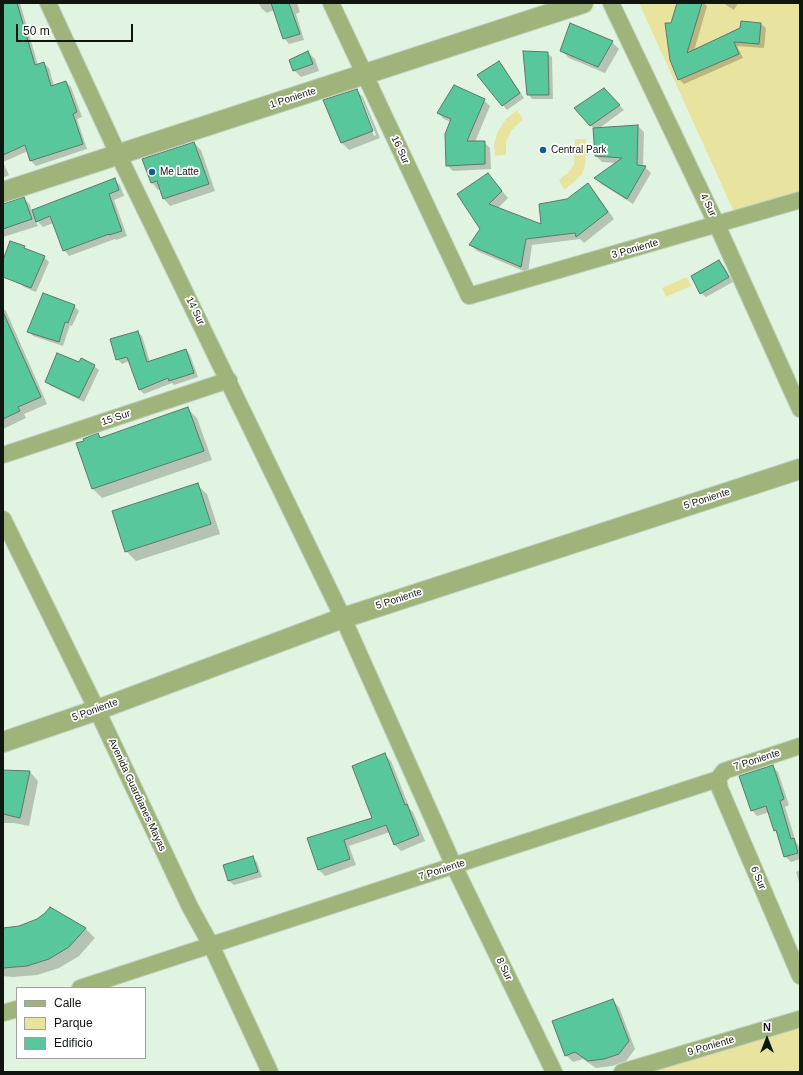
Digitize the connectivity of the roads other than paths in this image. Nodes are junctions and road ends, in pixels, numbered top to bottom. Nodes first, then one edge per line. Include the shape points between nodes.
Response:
1 (48, 3) edge
2 (331, 3) edge
3 (583, 3) edge
4 (611, 3) edge
5 (364, 74) junction
6 (118, 154) junction
7 (3, 192) edge
8 (800, 200) edge
9 (717, 225) junction
10 (469, 296) joint
11 (229, 380) junction
12 (800, 409) edge
13 (3, 455) edge
14 (800, 469) edge
15 (3, 519) edge
16 (343, 618) junction
17 (97, 710) junction
18 (3, 742) edge
19 (800, 746) edge
20 (718, 779) junction
21 (454, 866) junction
22 (211, 945) junction
23 (800, 976) edge
24 (83, 987) edge
25 (16, 1009) edge
26 (3, 1013) edge
27 (800, 1019) edge
28 (270, 1072) edge
29 (554, 1072) edge
30 (622, 1072) edge

1 - 6 street, 14 Sur
2 - 5 street, 16 Sur
3 - 5 street, 1 Poniente
4 - 9 street, 4 Sur
5 - 6 street, 1 Poniente
5 - 10 street, 16 Sur
6 - 7 street, 1 Poniente
6 - 11 street, 14 Sur
8 - 9 street, 3 Poniente
9 - 10 street, 3 Poniente
9 - 12 street, 4 Sur
11 - 13 street, 15 Sur
11 - 16 street, 14 Sur
14 - 16 street, 5 Poniente
15 - 17 street, Avenida Guardianes Mayas
16 - 17 street, 5 Poniente
16 - 21 street, 8 Sur
17 - 18 street, 5 Poniente
17 - 22 street, Avenida Guardianes Mayas
19 - 20 street, 7 Poniente via 724,771
20 - 21 street, 7 Poniente
20 - 23 street, 6 Sur
21 - 22 street, 7 Poniente
21 - 29 street, 8 Sur
22 - 24 street, 7 Poniente
22 - 28 street, Avenida Guardianes Mayas
25 - 26 street
27 - 30 street, 9 Poniente

